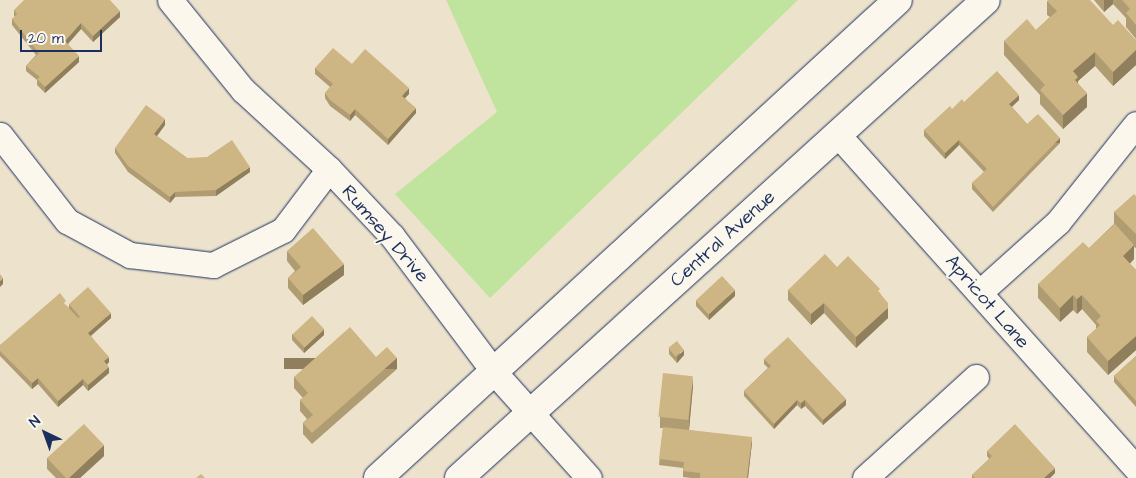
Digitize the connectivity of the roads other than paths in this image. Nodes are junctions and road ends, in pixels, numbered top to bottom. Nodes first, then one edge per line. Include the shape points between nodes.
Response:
1 (170, 0) edge
2 (898, 0) edge
3 (986, 0) edge
4 (1136, 124) edge
5 (0, 135) edge
6 (838, 135) junction
7 (329, 169) junction
8 (980, 292) junction
9 (494, 372) junction
10 (976, 377) dead end
11 (531, 412) junction
12 (1136, 468) edge
13 (378, 478) edge
14 (459, 478) edge
15 (589, 478) edge
16 (865, 478) edge

1 - 7 street, Rumsey Drive via 243,90
2 - 9 main road
3 - 6 main road, Central Avenue
4 - 8 street via 1058,222
5 - 7 street via 68,221 130,255 213,265 283,230
6 - 8 street, Apricot Lane
6 - 11 main road, Central Avenue
7 - 9 street, Rumsey Drive via 392,236
8 - 12 street, Apricot Lane
9 - 11 street, Rumsey Drive
9 - 13 main road
10 - 16 street
11 - 14 main road, Central Avenue
11 - 15 street, Rumsey Drive

